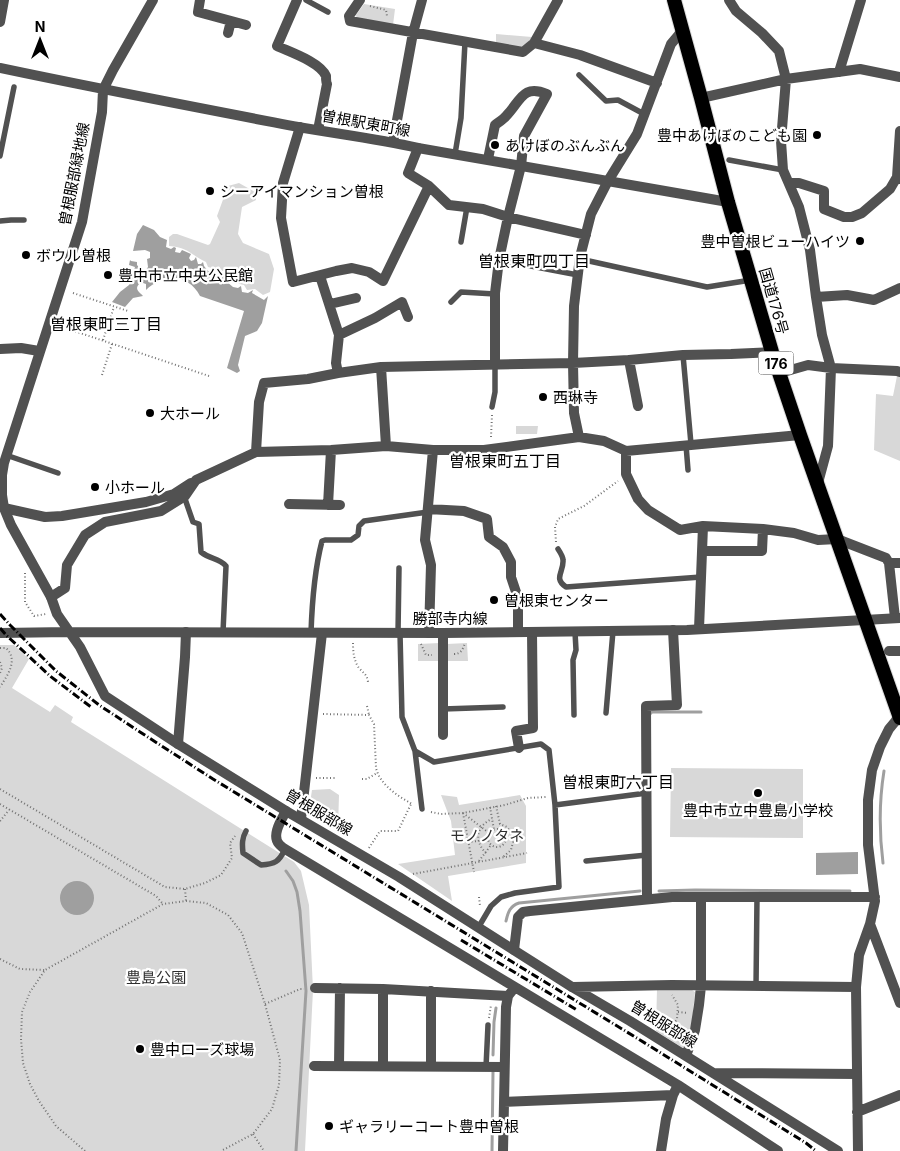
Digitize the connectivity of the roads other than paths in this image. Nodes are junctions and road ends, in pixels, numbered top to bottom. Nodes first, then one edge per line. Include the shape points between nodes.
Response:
1 (4, 0) edge
2 (153, 0) edge
3 (200, 0) edge
4 (297, 0) edge
5 (306, 0) edge
6 (422, 0) edge
7 (558, 0) edge
8 (674, 0) edge
9 (729, 0) edge
10 (861, 0) edge
11 (359, 2) edge
12 (328, 12) dead end
13 (231, 21) junction
14 (0, 22) edge
15 (246, 25) dead end
16 (682, 31) junction
17 (228, 33) dead end
18 (413, 33) junction
19 (465, 42) junction
20 (534, 43) junction
21 (0, 68) edge
22 (839, 72) junction
23 (579, 75) dead end
24 (900, 77) edge
25 (786, 79) junction
26 (657, 83) junction
27 (14, 87) dead end
28 (103, 90) junction
29 (701, 98) junction
30 (644, 114) junction
31 (300, 127) junction
32 (318, 130) junction
33 (900, 131) edge
34 (393, 142) junction
35 (418, 148) junction
36 (455, 154) junction
37 (0, 156) edge
38 (488, 160) junction
39 (730, 160) dead end
40 (521, 166) junction
41 (784, 170) junction
42 (898, 178) edge
43 (608, 181) junction
44 (790, 183) junction
45 (429, 186) junction
46 (728, 202) junction
47 (467, 207) junction
48 (508, 217) junction
49 (24, 220) dead end
50 (0, 221) edge
51 (586, 235) junction
52 (461, 242) dead end
53 (580, 259) junction
54 (499, 260) junction
55 (578, 275) junction
56 (320, 276) junction
57 (751, 280) junction
58 (900, 288) edge
59 (496, 294) junction
60 (816, 297) junction
61 (356, 298) dead end
62 (451, 302) dead end
63 (330, 304) junction
64 (408, 317) dead end
65 (338, 335) junction
66 (0, 350) edge
67 (39, 351) junction
68 (772, 352) junction
69 (683, 355) junction
70 (629, 360) junction
71 (573, 363) junction
72 (495, 365) junction
73 (381, 367) junction
74 (831, 368) junction
75 (900, 372) edge
76 (338, 373) junction
77 (780, 373) junction
78 (638, 406) dead end
79 (492, 407) road end
80 (800, 435) junction
81 (579, 436) junction
82 (688, 444) junction
83 (386, 446) junction
84 (331, 450) junction
85 (433, 450) junction
86 (626, 451) junction
87 (256, 452) junction
88 (6, 455) junction
89 (688, 470) dead end
90 (58, 473) dead end
91 (1, 475) edge
92 (196, 480) junction
93 (818, 483) junction
94 (184, 496) junction
95 (289, 504) dead end
96 (328, 505) junction
97 (340, 505) dead end
98 (4, 508) junction
99 (428, 511) junction
100 (703, 526) junction
101 (763, 529) junction
102 (837, 539) junction
103 (558, 549) road end
104 (702, 550) junction
105 (888, 563) junction
106 (900, 563) edge
107 (399, 568) dead end
108 (701, 577) junction
109 (51, 597) junction
110 (898, 618) edge
111 (865, 620) junction
112 (674, 630) junction
113 (699, 630) junction
114 (613, 631) junction
115 (69, 632) junction
116 (186, 632) junction
117 (223, 632) junction
118 (518, 632) junction
119 (532, 632) junction
120 (575, 632) junction
121 (0, 633) edge
122 (316, 633) junction
123 (399, 633) junction
124 (429, 633) junction
125 (443, 633) junction
126 (889, 650) dead end
127 (900, 651) edge
128 (503, 707) dead end
129 (443, 709) junction
130 (606, 713) dead end
131 (574, 715) dead end
132 (900, 718) edge
133 (443, 734) dead end
134 (178, 744) junction
135 (519, 748) junction
136 (415, 751) junction
137 (647, 793) junction
138 (555, 806) junction
139 (422, 809) dead end
140 (286, 811) junction
141 (301, 819) junction
142 (246, 831) dead end
143 (285, 849) junction
144 (647, 855) junction
145 (586, 861) dead end
146 (701, 897) junction
147 (757, 897) junction
148 (875, 898) junction
149 (647, 899) junction
150 (870, 924) junction
151 (478, 928) junction
152 (514, 950) junction
153 (514, 986) junction
154 (701, 986) junction
155 (572, 987) junction
156 (756, 987) junction
157 (856, 987) junction
158 (316, 988) dead end
159 (340, 988) junction
160 (383, 989) junction
161 (431, 991) junction
162 (508, 996) junction
163 (900, 1003) edge
164 (488, 1025) dead end
165 (686, 1056) junction
166 (314, 1066) dead end
167 (340, 1066) junction
168 (383, 1066) junction
169 (431, 1066) junction
170 (494, 1067) junction
171 (713, 1073) junction
172 (857, 1074) junction
173 (678, 1085) junction
174 (673, 1095) junction
175 (900, 1096) edge
176 (504, 1102) junction
177 (857, 1112) junction
178 (504, 1151) edge
179 (661, 1151) edge
180 (778, 1151) edge
181 (838, 1151) edge
182 (858, 1151) edge

1 - 14 street
2 - 28 street, 曽根服部緑地線
3 - 13 street via 198,12
4 - 32 street via 277,46 306,58 326,76
5 - 12 lane
6 - 18 street
7 - 20 street
8 - 16 highway, 国道176号 / 176
9 - 25 street via 736,12 779,51
10 - 22 street
11 - 18 street via 349,16 350,21
13 - 15 street
13 - 17 street
16 - 26 street via 671,44
16 - 29 highway, 国道176号 / 176
18 - 19 street
18 - 34 street
19 - 20 street via 523,52
19 - 36 lane via 461,118
20 - 26 street via 580,55
21 - 28 street, 曽根駅東町線
22 - 24 street via 860,69
22 - 25 street
23 - 30 lane via 606,101 618,100
25 - 29 street
25 - 41 street via 780,141
26 - 30 street
27 - 37 lane
28 - 31 street, 曽根駅東町線
28 - 67 street, 曽根服部緑地線 via 82,222
29 - 46 highway, 国道176号 / 176
30 - 43 street
31 - 32 street, 曽根駅東町線
31 - 56 street via 283,183 281,218 293,282
32 - 34 street, 曽根駅東町線
33 - 42 street
34 - 35 street, 曽根駅東町線
35 - 36 street, 曽根駅東町線
35 - 45 street via 408,173
36 - 38 street, 曽根駅東町線
38 - 40 street, 曽根駅東町線
38 - 40 street via 495,125 506,117 525,93 538,90 547,94 524,136
39 - 41 lane
40 - 43 street, 曽根駅東町線
40 - 48 street
41 - 44 street
42 - 44 street via 862,213 852,217 824,209 824,191
43 - 46 street, 曽根駅東町線
43 - 51 street via 591,214
44 - 60 street via 810,250
45 - 47 street via 449,205
45 - 56 street via 383,281 369,272 352,268
46 - 57 highway, 国道176号 / 176
47 - 48 street
47 - 52 lane
48 - 51 street
48 - 54 street
49 - 50 lane
51 - 53 street
53 - 55 street
53 - 57 lane via 707,288
54 - 55 lane
54 - 59 street
55 - 71 street
56 - 63 street
57 - 68 highway, 国道176号 / 176
58 - 60 street via 874,300 847,295
59 - 62 lane via 461,292
59 - 72 street
60 - 74 street
61 - 63 street
63 - 65 street
64 - 65 street via 402,302
65 - 76 street
66 - 67 street via 21,348
67 - 88 street, 曽根服部線
68 - 69 street
68 - 77 highway, 国道176号 / 176
69 - 70 street
69 - 82 lane
70 - 71 street
70 - 78 street
71 - 72 street
71 - 81 street via 574,413
72 - 73 street
72 - 79 lane
73 - 76 street
73 - 83 street
74 - 75 street
74 - 77 street via 808,365
74 - 93 street via 828,446
76 - 87 street via 264,384
77 - 80 highway, 国道176号 / 176
80 - 82 street
80 - 93 highway, 国道176号 / 176
81 - 85 street via 491,449
81 - 86 street via 604,441
82 - 86 street
82 - 89 lane
83 - 84 street
83 - 85 street
84 - 87 street
84 - 96 street
85 - 99 street
86 - 100 street via 626,474 638,499 648,510 680,530
87 - 92 street
88 - 90 lane
88 - 91 street, 曽根服部線
91 - 98 street, 曽根服部線
92 - 94 street
92 - 98 street via 174,494 146,502 62,516 45,517
93 - 102 highway, 国道176号 / 176
94 - 109 street via 161,510 105,522 85,535 67,565 65,588
94 - 117 lane via 193,522 199,524 201,552 206,557 221,560 226,566
95 - 96 street
96 - 97 street
98 - 109 street, 曽根服部線
99 - 118 street via 464,511 487,519 489,538 504,547 511,562 518,598
99 - 122 lane via 364,521 352,540 322,542 314,588
99 - 124 street via 425,540 431,565
100 - 101 street
100 - 104 street
101 - 102 street via 794,532 818,540
101 - 104 street via 762,551
102 - 105 street via 886,558
102 - 111 highway, 国道176号 / 176
103 - 108 lane via 563,560 559,577 566,587
104 - 108 street
105 - 106 street
105 - 110 street
107 - 123 lane
108 - 113 street
109 - 115 street, 曽根服部線
110 - 111 street, 勝部寺内線
111 - 113 street, 勝部寺内線
111 - 132 highway, 国道176号 / 176
112 - 113 street, 勝部寺内線
112 - 114 street, 勝部寺内線
112 - 137 street via 677,705 646,706
114 - 120 street, 勝部寺内線
114 - 130 lane
115 - 116 street, 勝部寺内線
115 - 121 street, 勝部寺内線
115 - 134 street, 曽根服部線 via 105,696
116 - 117 street, 勝部寺内線
116 - 134 street
117 - 122 street, 勝部寺内線
118 - 119 street, 勝部寺内線
118 - 125 street, 勝部寺内線
119 - 120 street, 勝部寺内線
119 - 135 street via 533,728 516,731
120 - 131 lane
122 - 123 street, 勝部寺内線
122 - 141 street
123 - 124 street, 勝部寺内線
123 - 136 lane via 402,717
124 - 125 street, 勝部寺内線
125 - 129 street
126 - 127 street
128 - 129 lane
129 - 133 street
132 - 148 street via 882,742 869,788 868,836
134 - 140 street, 曽根服部線
135 - 136 lane via 434,762
135 - 138 lane via 541,744 549,750
136 - 139 lane
137 - 138 lane
137 - 144 street
138 - 151 lane via 559,887 502,897 491,906
140 - 141 street, 曽根服部線
140 - 143 street via 276,834 276,840
141 - 151 street, 曽根服部線
142 - 143 lane via 243,853 261,865 280,859
143 - 153 street
144 - 145 lane
144 - 149 street
146 - 147 street
146 - 149 street
146 - 154 street
147 - 148 street
147 - 156 lane
148 - 150 street
149 - 152 street via 520,913
150 - 157 street via 859,955
150 - 163 street
151 - 152 street, 曽根服部線
152 - 155 street, 曽根服部線
153 - 162 street
153 - 173 street
154 - 155 street
154 - 156 street
154 - 165 street via 695,1030
155 - 165 street, 曽根服部線
156 - 157 street
157 - 172 street
158 - 159 street
159 - 160 street
159 - 167 street
160 - 161 street
160 - 168 street
161 - 162 street
161 - 169 street
162 - 170 street
164 - 170 lane
165 - 171 street, 曽根服部線
166 - 167 street
167 - 168 street
168 - 169 street
169 - 170 street
170 - 176 street
171 - 172 street
171 - 181 street, 曽根服部線
172 - 177 street
173 - 174 street
173 - 180 street
174 - 176 street
174 - 179 street
175 - 177 street
176 - 178 street
177 - 182 street

